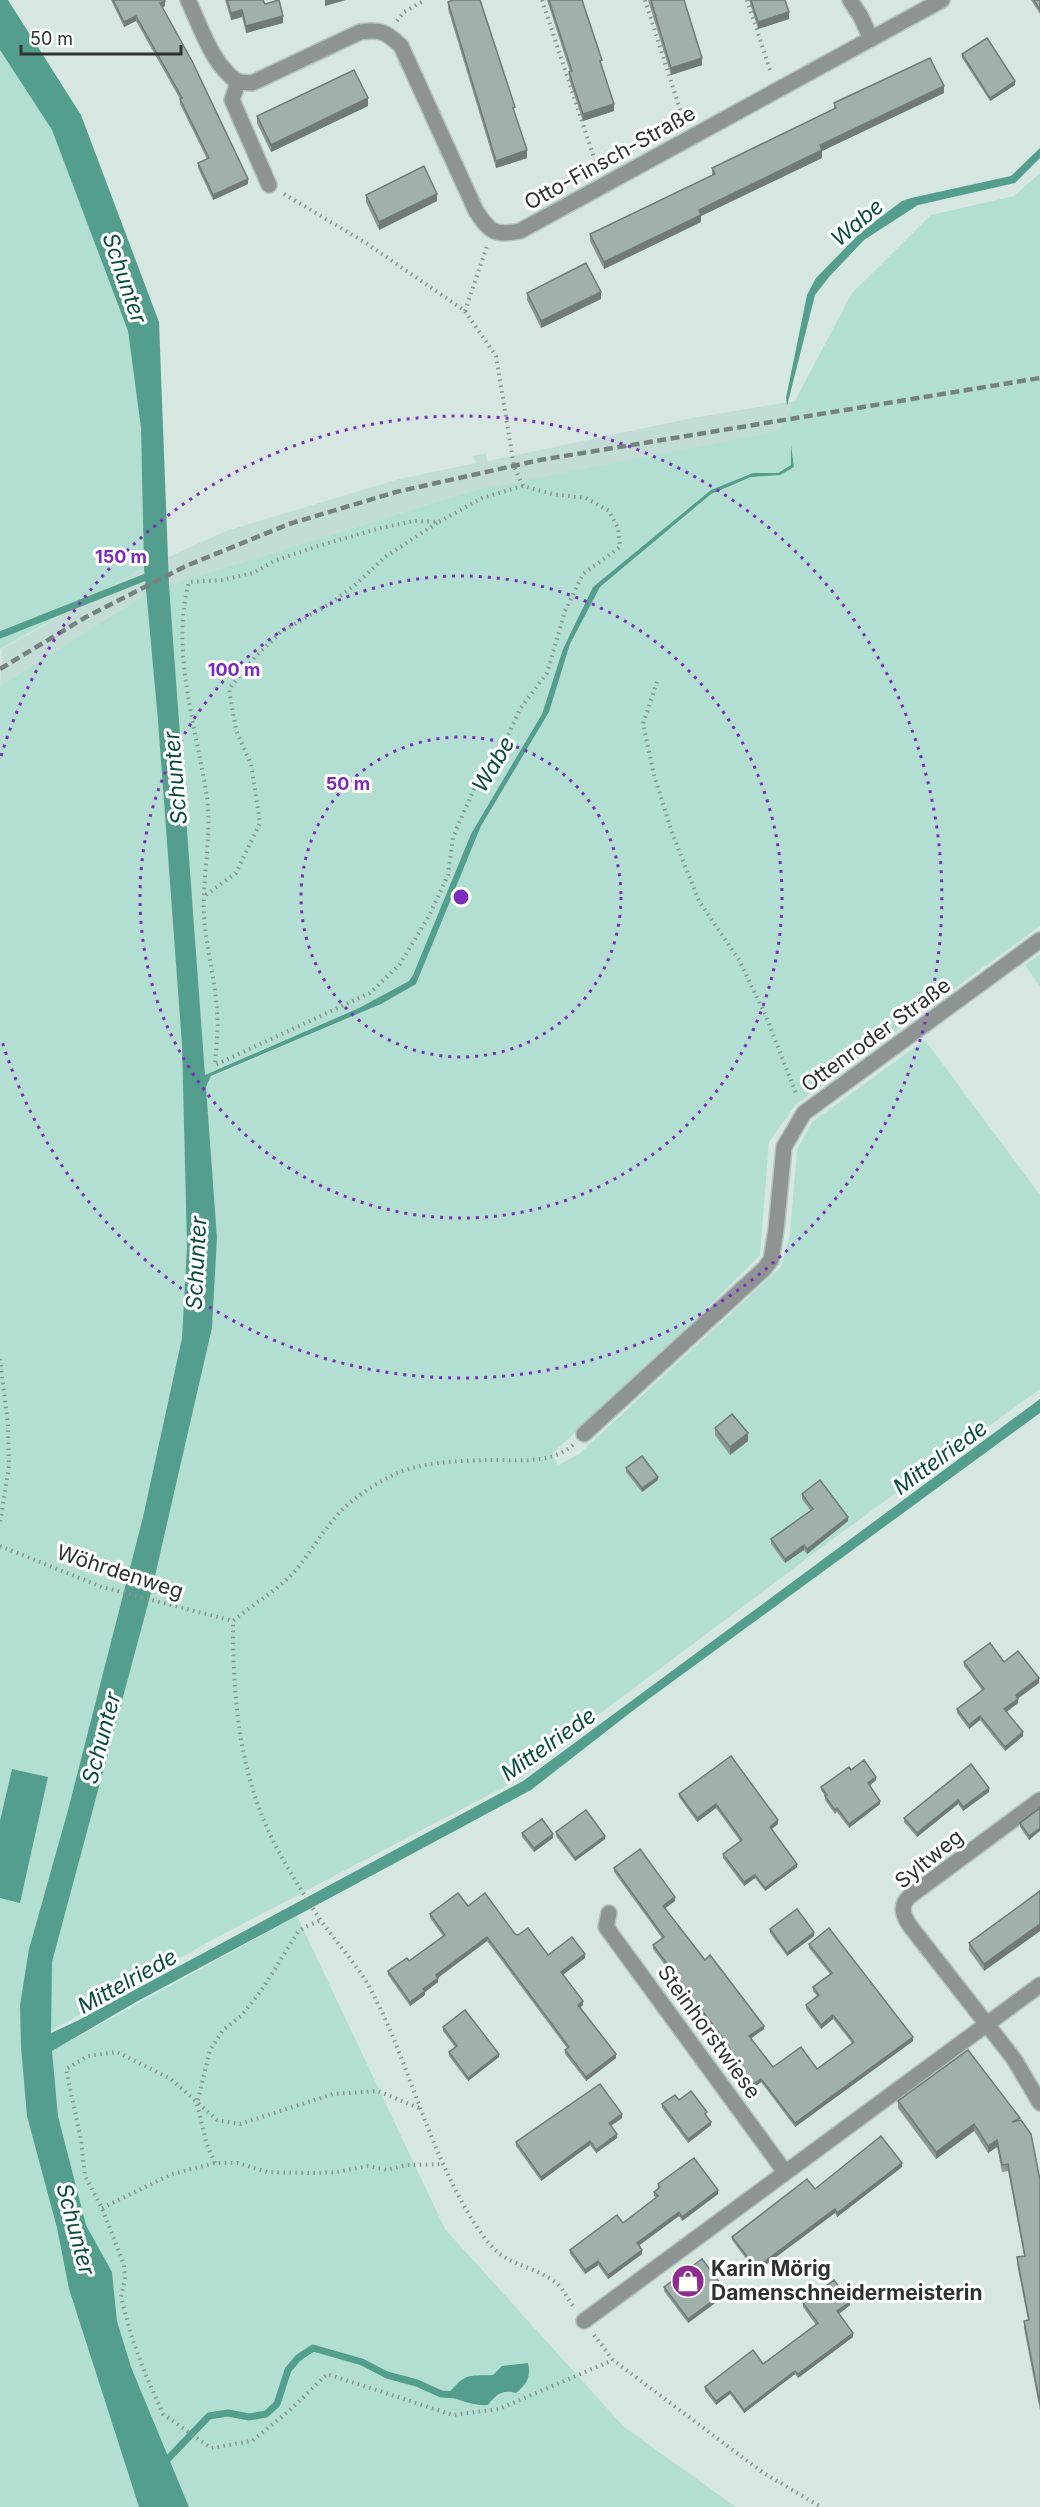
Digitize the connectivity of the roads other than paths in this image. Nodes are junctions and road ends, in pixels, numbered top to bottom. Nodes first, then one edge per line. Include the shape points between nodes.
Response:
1 (188, 0) edge
2 (850, 0) edge
3 (942, 0) edge
4 (871, 39) junction
5 (238, 82) junction
6 (269, 185) road end
7 (1040, 940) edge
8 (584, 1434) road end
9 (1040, 1800) edge
10 (609, 1913) dead end
11 (1040, 1985) edge
12 (987, 2024) junction
13 (1040, 2103) edge
14 (785, 2172) junction
15 (584, 2321) road end

1 - 5 street via 216,58 227,75
2 - 4 street
3 - 4 street, Otto-Finsch-Straße
4 - 5 street, Otto-Finsch-Straße via 520,231 504,234 492,231 476,211 401,46 388,34 377,30 360,32 252,83
5 - 6 street via 232,100
7 - 8 street, Ottenroder Straße via 804,1113 784,1147 771,1260
9 - 12 street, Syltweg via 904,1902 902,1909 910,1926
10 - 14 street, Steinhorstwiese via 606,1927
11 - 12 street
12 - 13 street
12 - 14 street
14 - 15 street

